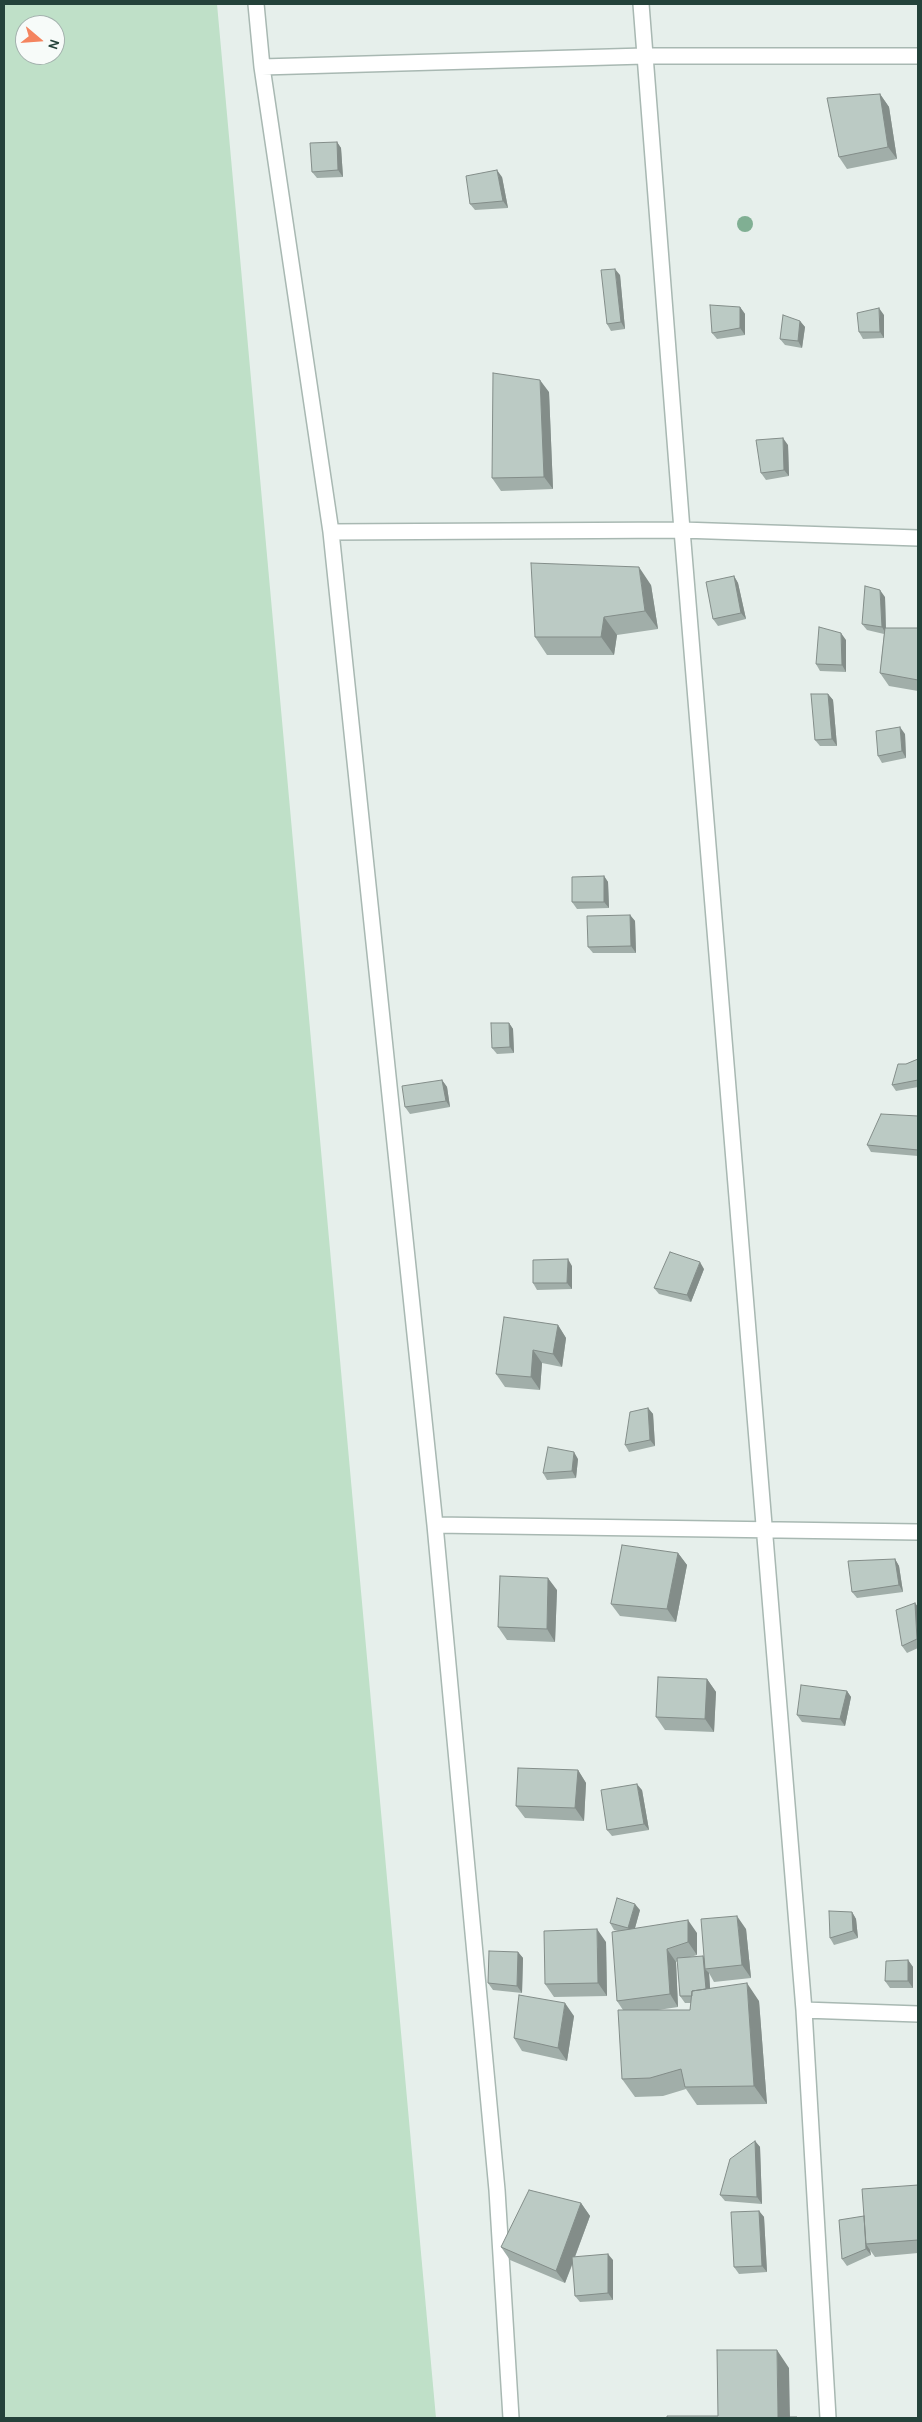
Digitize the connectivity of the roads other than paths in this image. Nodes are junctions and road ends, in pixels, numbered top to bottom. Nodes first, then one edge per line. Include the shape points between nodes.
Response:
1 (256, 4) edge
2 (641, 4) edge
3 (644, 56) junction
4 (918, 56) edge
5 (262, 67) junction
6 (682, 530) junction
7 (331, 532) junction
8 (918, 538) edge
9 (436, 1525) junction
10 (765, 1528) junction
11 (918, 1532) edge
12 (804, 2010) junction
13 (918, 2014) edge
14 (511, 2418) edge
15 (828, 2418) edge

1 - 5 street
2 - 3 street
3 - 4 street
3 - 5 street
3 - 6 street
5 - 7 street
6 - 7 street
6 - 8 street
6 - 10 street
7 - 9 street
9 - 10 street
9 - 14 street via 498,2190
10 - 11 street
10 - 12 street
12 - 13 street
12 - 15 street

